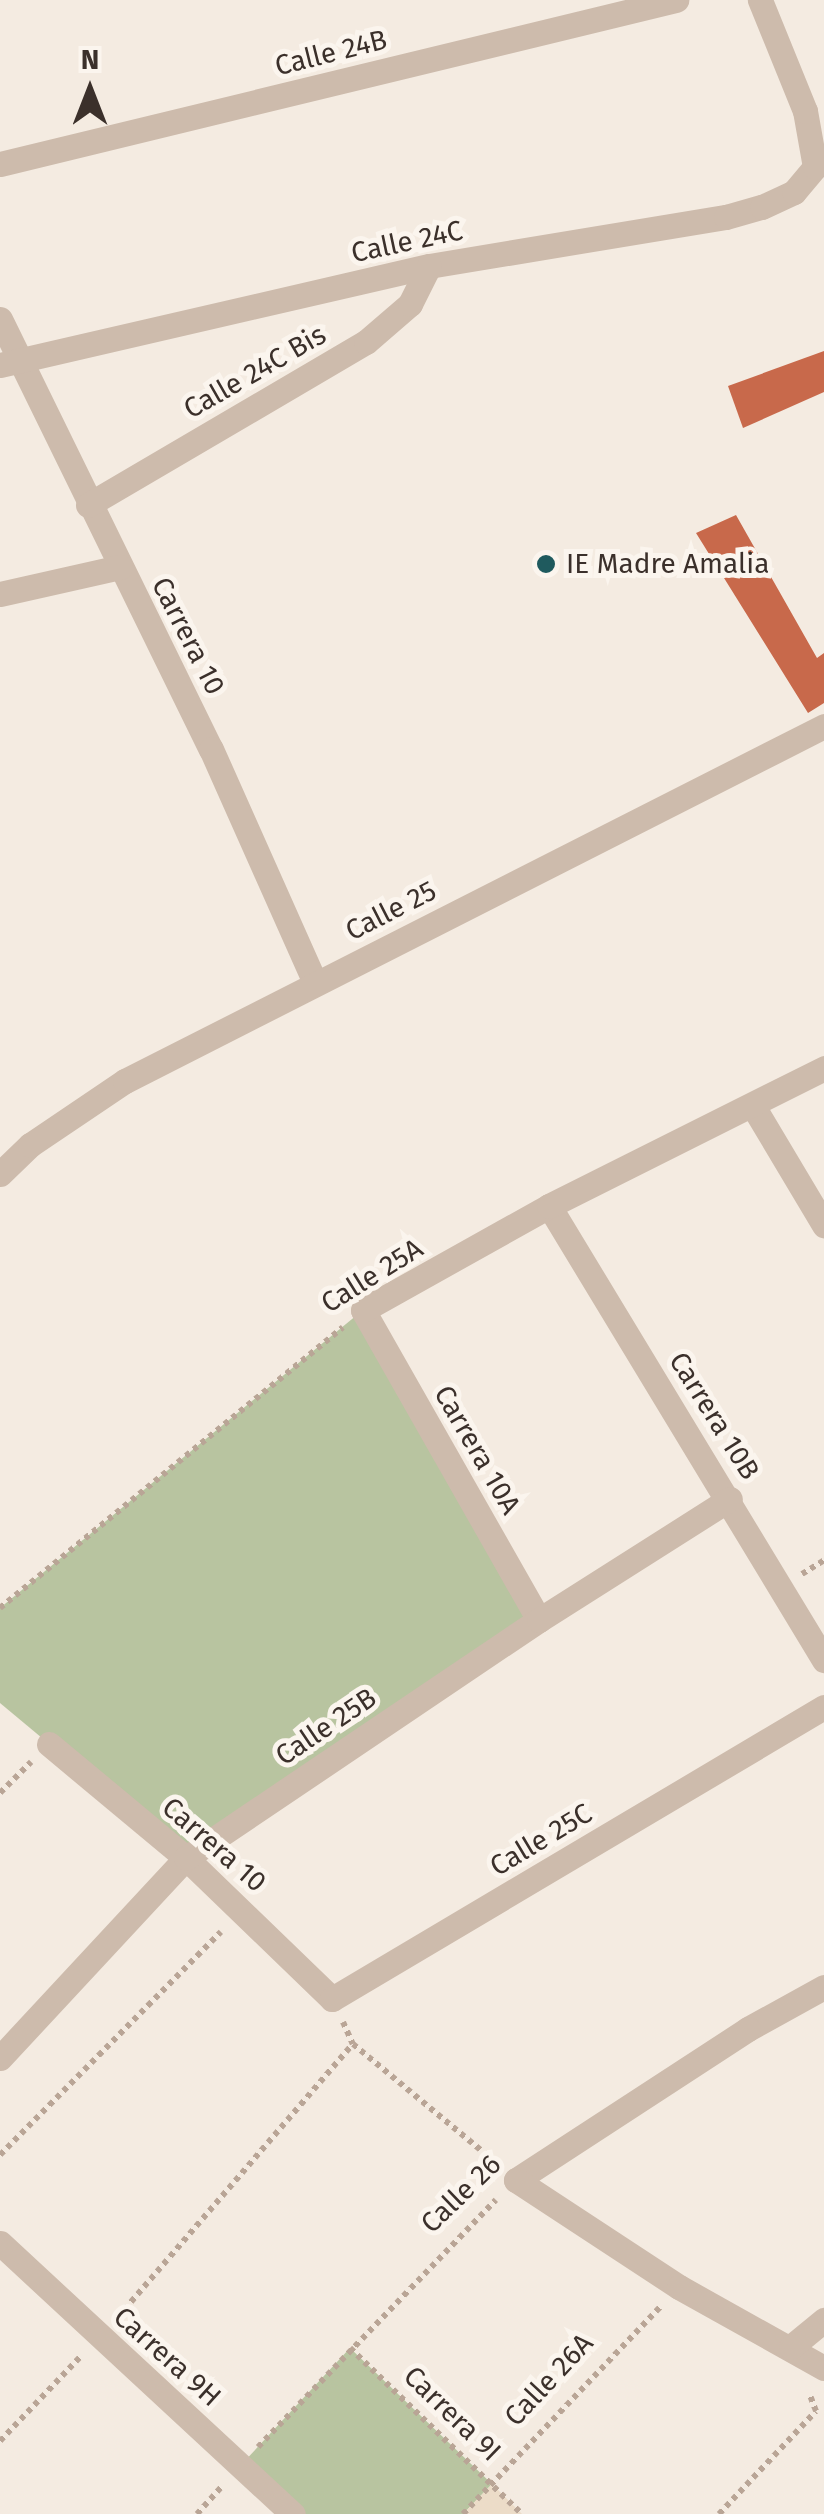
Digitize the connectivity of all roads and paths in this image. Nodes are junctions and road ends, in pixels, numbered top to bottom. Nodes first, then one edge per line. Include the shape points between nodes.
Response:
1 (676, 0) edge
2 (760, 0) edge
3 (815, 107) edge
4 (0, 164) edge
5 (429, 266) junction
6 (0, 319) edge
7 (9, 363) edge
8 (88, 504) junction
9 (120, 566) junction
10 (0, 594) edge
11 (824, 726) edge
12 (315, 983) junction
13 (824, 1068) edge
14 (753, 1106) junction
15 (0, 1174) edge
16 (550, 1206) junction
17 (824, 1224) edge
18 (363, 1310) junction
19 (730, 1500) junction
20 (0, 1608) edge
21 (539, 1620) junction
22 (824, 1660) edge
23 (824, 1707) edge
24 (50, 1744) joint
25 (0, 1793) edge
26 (186, 1858) junction
27 (244, 1911) junction
28 (824, 1987) edge
29 (332, 1998) junction
30 (353, 2044) junction
31 (0, 2058) edge
32 (0, 2155) edge
33 (516, 2180) junction
34 (0, 2243) edge
35 (679, 2287) junction
36 (824, 2320) edge
37 (100, 2337) junction
38 (791, 2347) junction
39 (350, 2348) junction
40 (824, 2368) edge
41 (816, 2411) junction
42 (824, 2418) edge
43 (0, 2441) edge
44 (242, 2464) junction
45 (492, 2484) junction
46 (197, 2514) edge
47 (293, 2514) edge
48 (463, 2514) edge
49 (522, 2514) edge
50 (720, 2514) edge

1 - 4 street, Calle 24B
2 - 3 street
3 - 5 street, Calle 24C via 815,167 794,192 726,217
5 - 7 street, Calle 24C
5 - 8 street, Calle 24C Bis via 410,304 366,342
6 - 7 street, Carrera 10
7 - 8 street, Carrera 10
8 - 9 street, Carrera 10
9 - 10 street
9 - 12 street, Carrera 10
11 - 12 street, Calle 25
12 - 15 street, Calle 25 via 125,1081 30,1145
13 - 14 street, Calle 25A
14 - 16 street, Calle 25A
14 - 17 street
16 - 18 street, Calle 25A
16 - 19 street, Carrera 10B
18 - 20 path, Calle 25A
18 - 21 street, Carrera 10A
19 - 21 street, Calle 25B
19 - 22 street, Carrera 10B
21 - 26 street, Calle 25B
23 - 29 street, Calle 25C
24 - 25 path
24 - 26 street, Carrera 10
26 - 27 street, Carrera 10
26 - 31 street, Calle 25B
27 - 29 street, Carrera 10
27 - 32 path
28 - 33 street, Calle 26
29 - 30 path
30 - 33 path
30 - 37 path
33 - 35 street
33 - 39 path, Calle 26
34 - 37 street, Carrera 9H
35 - 38 street
35 - 45 path, Calle 26A
36 - 38 street
37 - 43 path
37 - 44 street, Carrera 9H
38 - 40 street
38 - 41 path
39 - 44 path, Calle 26
39 - 45 path, Carrera 9I
41 - 42 path
41 - 50 path
44 - 46 path, Calle 26
44 - 47 street, Carrera 9H
45 - 48 path, Calle 26A
45 - 49 path, Carrera 9I

